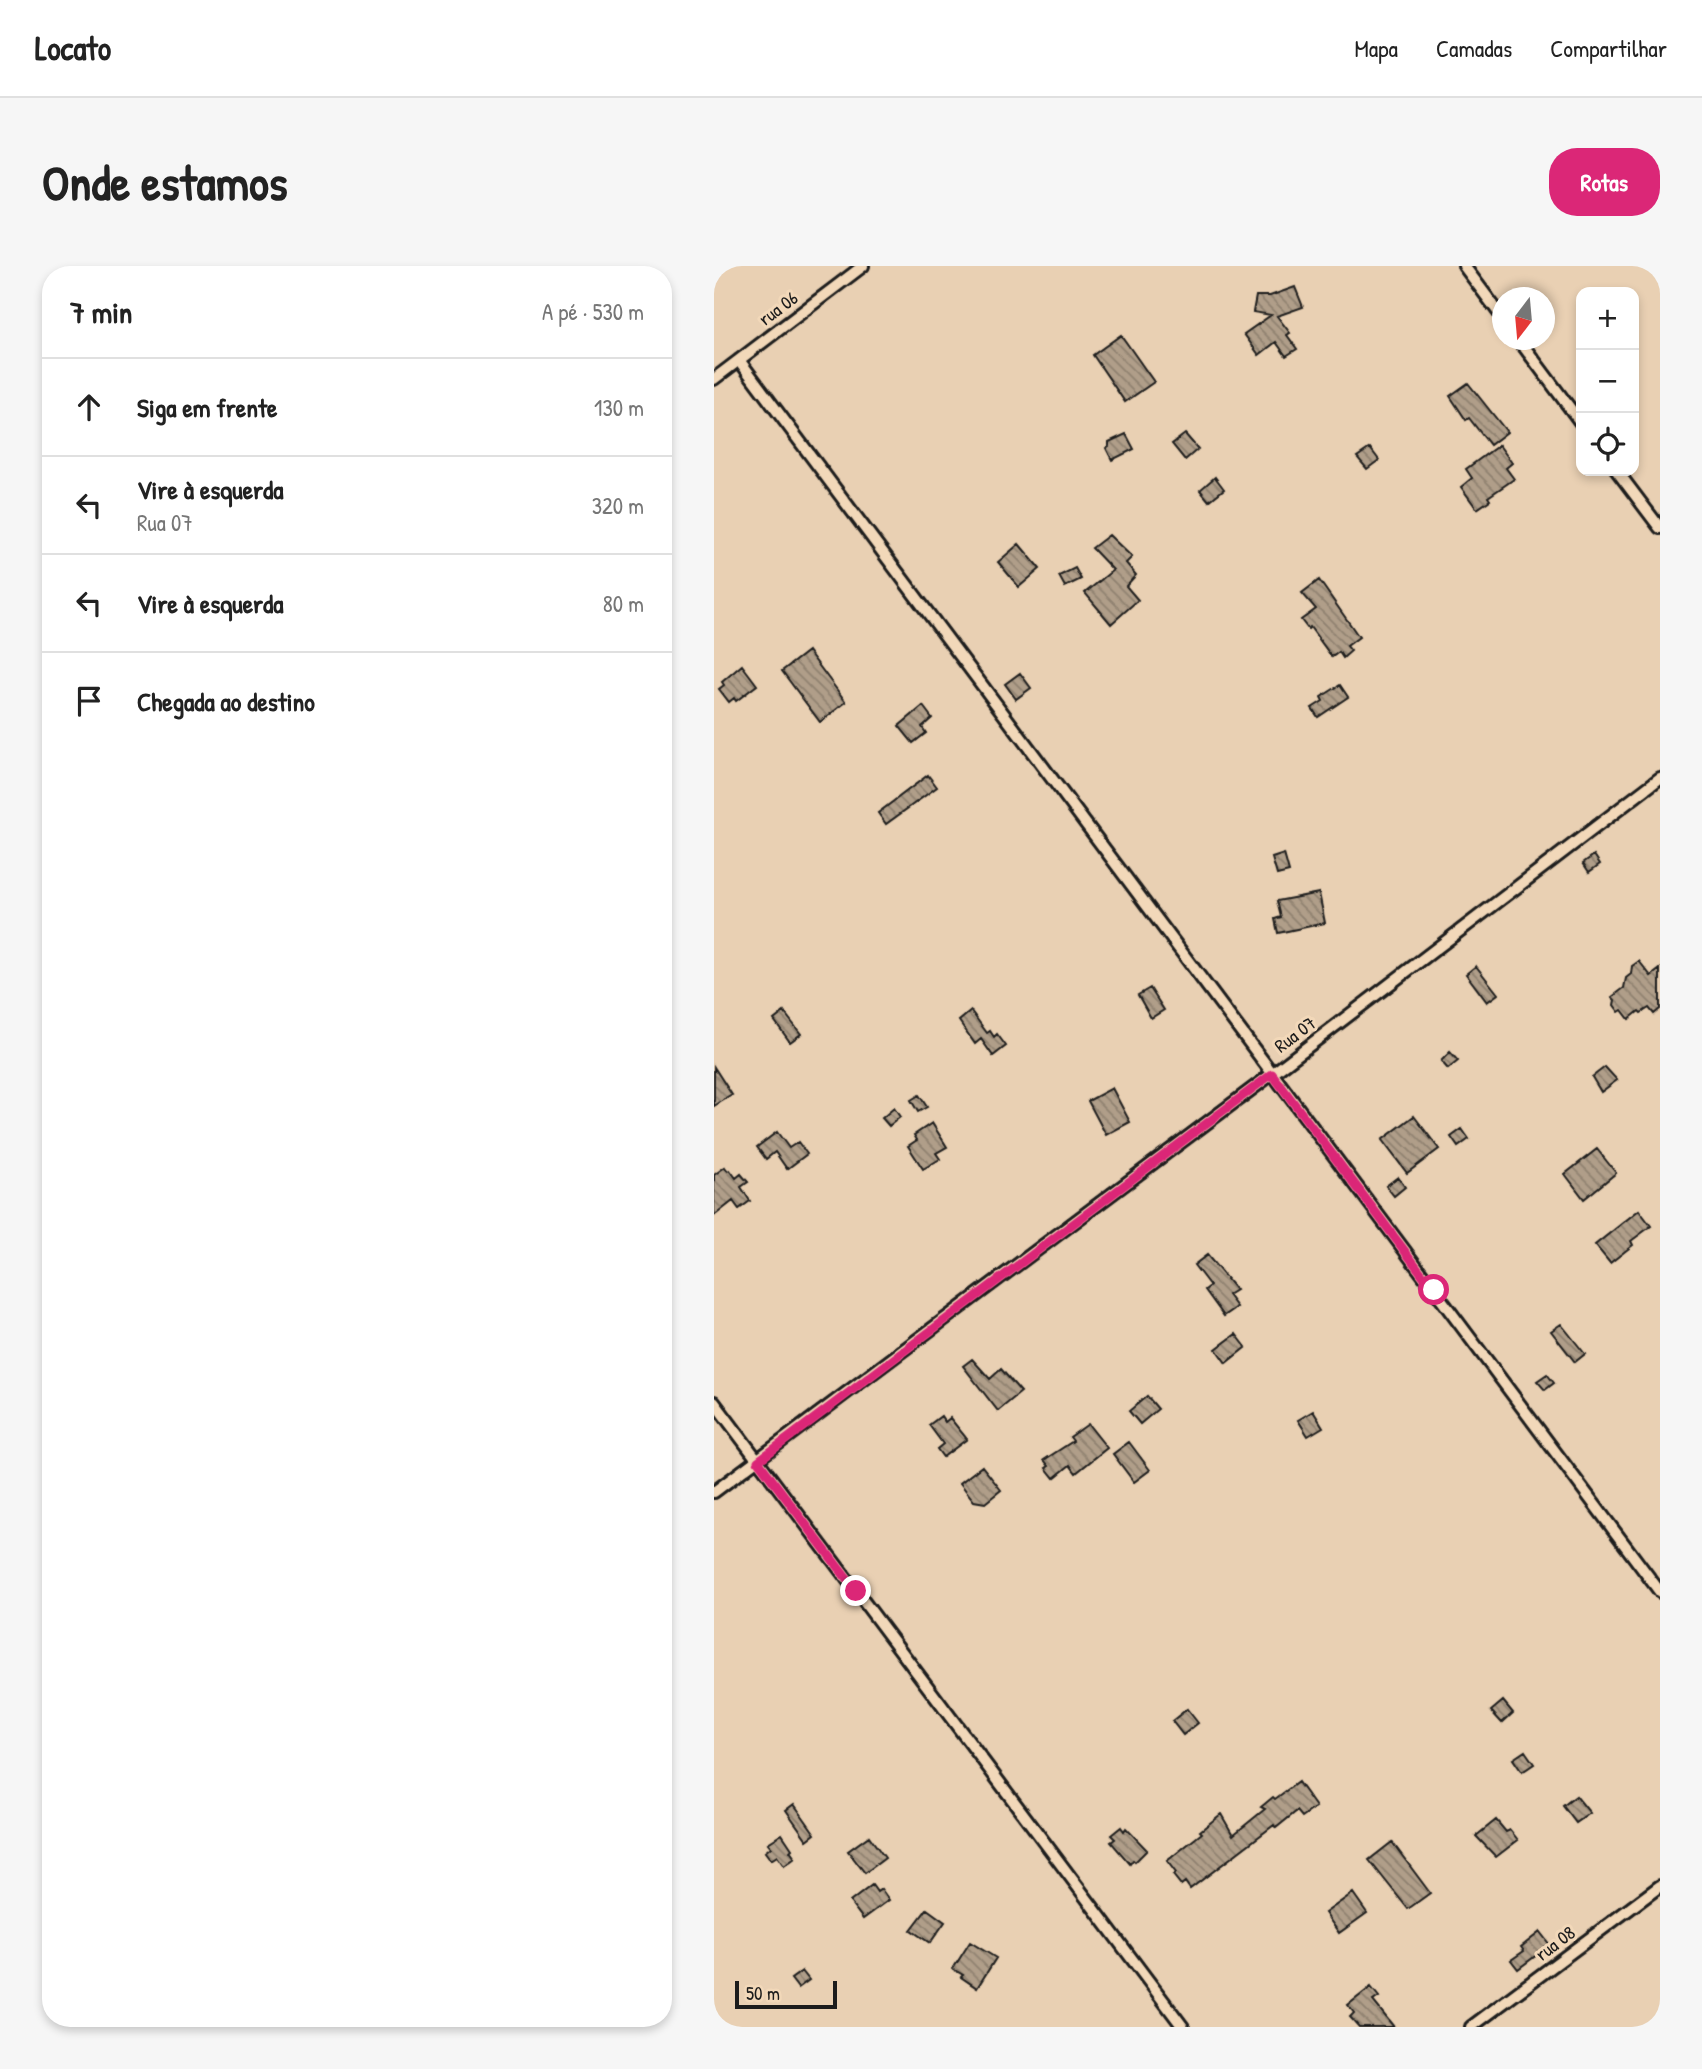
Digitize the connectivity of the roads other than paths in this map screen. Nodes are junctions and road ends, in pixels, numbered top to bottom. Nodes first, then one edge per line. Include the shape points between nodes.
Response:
1 (863, 266) edge
2 (1464, 266) edge
3 (1492, 303) edge
4 (1527, 350) edge
5 (739, 360) junction
6 (714, 379) edge
7 (1576, 415) edge
8 (1621, 476) edge
9 (1660, 528) edge
10 (1660, 778) edge
11 (1272, 1074) junction
12 (714, 1402) edge
13 (758, 1461) junction
14 (714, 1492) edge
15 (1660, 1592) edge
16 (1660, 1886) edge
17 (1183, 2027) edge
18 (1471, 2027) edge

1 - 5 street, rua 06
2 - 3 street
4 - 7 street
5 - 6 street, rua 06
5 - 11 street
8 - 9 street
10 - 11 street, Rua 07
11 - 13 street, Rua 07
11 - 15 street
12 - 13 street
13 - 14 street, Rua 07
13 - 17 street
16 - 18 street, rua 08

